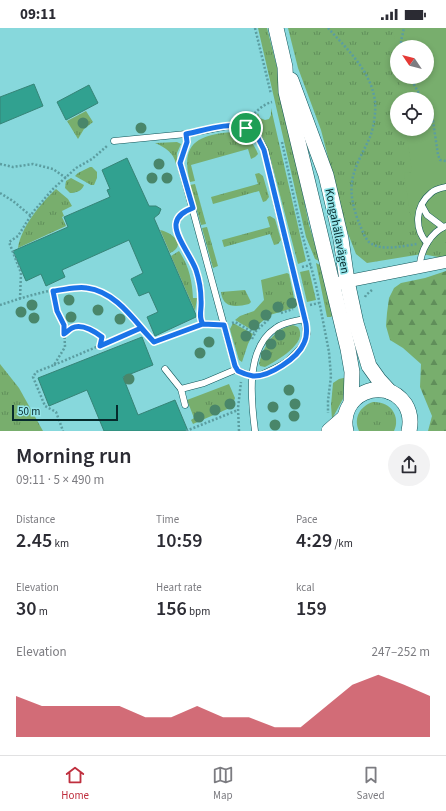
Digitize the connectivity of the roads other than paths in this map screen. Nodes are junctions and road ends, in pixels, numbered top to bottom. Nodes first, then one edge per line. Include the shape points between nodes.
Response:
1 (276, 28) edge
2 (285, 67) junction
3 (186, 134) junction
4 (114, 140) road end
5 (446, 187) edge
6 (422, 206) junction
7 (193, 208) junction
8 (444, 227) edge
9 (428, 243) junction
10 (446, 262) edge
11 (420, 266) junction
12 (347, 281) junction
13 (332, 286) junction
14 (305, 319) junction
15 (224, 325) junction
16 (165, 368) dead end
17 (237, 369) junction
18 (253, 376) junction
19 (181, 389) junction
20 (390, 392) junction
21 (351, 403) junction
22 (185, 405) dead end
23 (346, 424) edge
24 (330, 430) edge
25 (255, 431) edge
26 (409, 431) edge

1 - 2 street, Kongahällavägen
2 - 12 street, Kongahällavägen via 326,176 341,239
2 - 13 street, Kongahällavägen via 286,92
3 - 4 lane
3 - 7 lane via 187,142 180,163
3 - 14 lane via 232,125 242,126 257,136 264,150
5 - 6 lane via 430,193
6 - 8 lane via 427,215
6 - 9 lane via 418,225 422,237
7 - 15 lane
7 - 15 lane via 180,215 176,226 196,270 201,300 200,320 203,324
8 - 9 lane
9 - 11 lane via 420,257
10 - 11 street
11 - 12 street
12 - 13 street
12 - 20 street, Kongahällavägen via 369,366
13 - 21 street, Kongahällavägen via 352,372
14 - 18 lane via 288,322 270,332 259,348
14 - 18 lane via 307,334 296,355 278,367
15 - 17 lane
16 - 19 lane
17 - 18 lane via 241,373
17 - 19 lane via 204,383
18 - 25 lane via 252,408
19 - 22 lane
20 - 21 street via 366,392
20 - 26 street, Kongahällavägen via 400,398 406,407 410,417
21 - 23 street, Kongahällavägen
23 - 24 street

